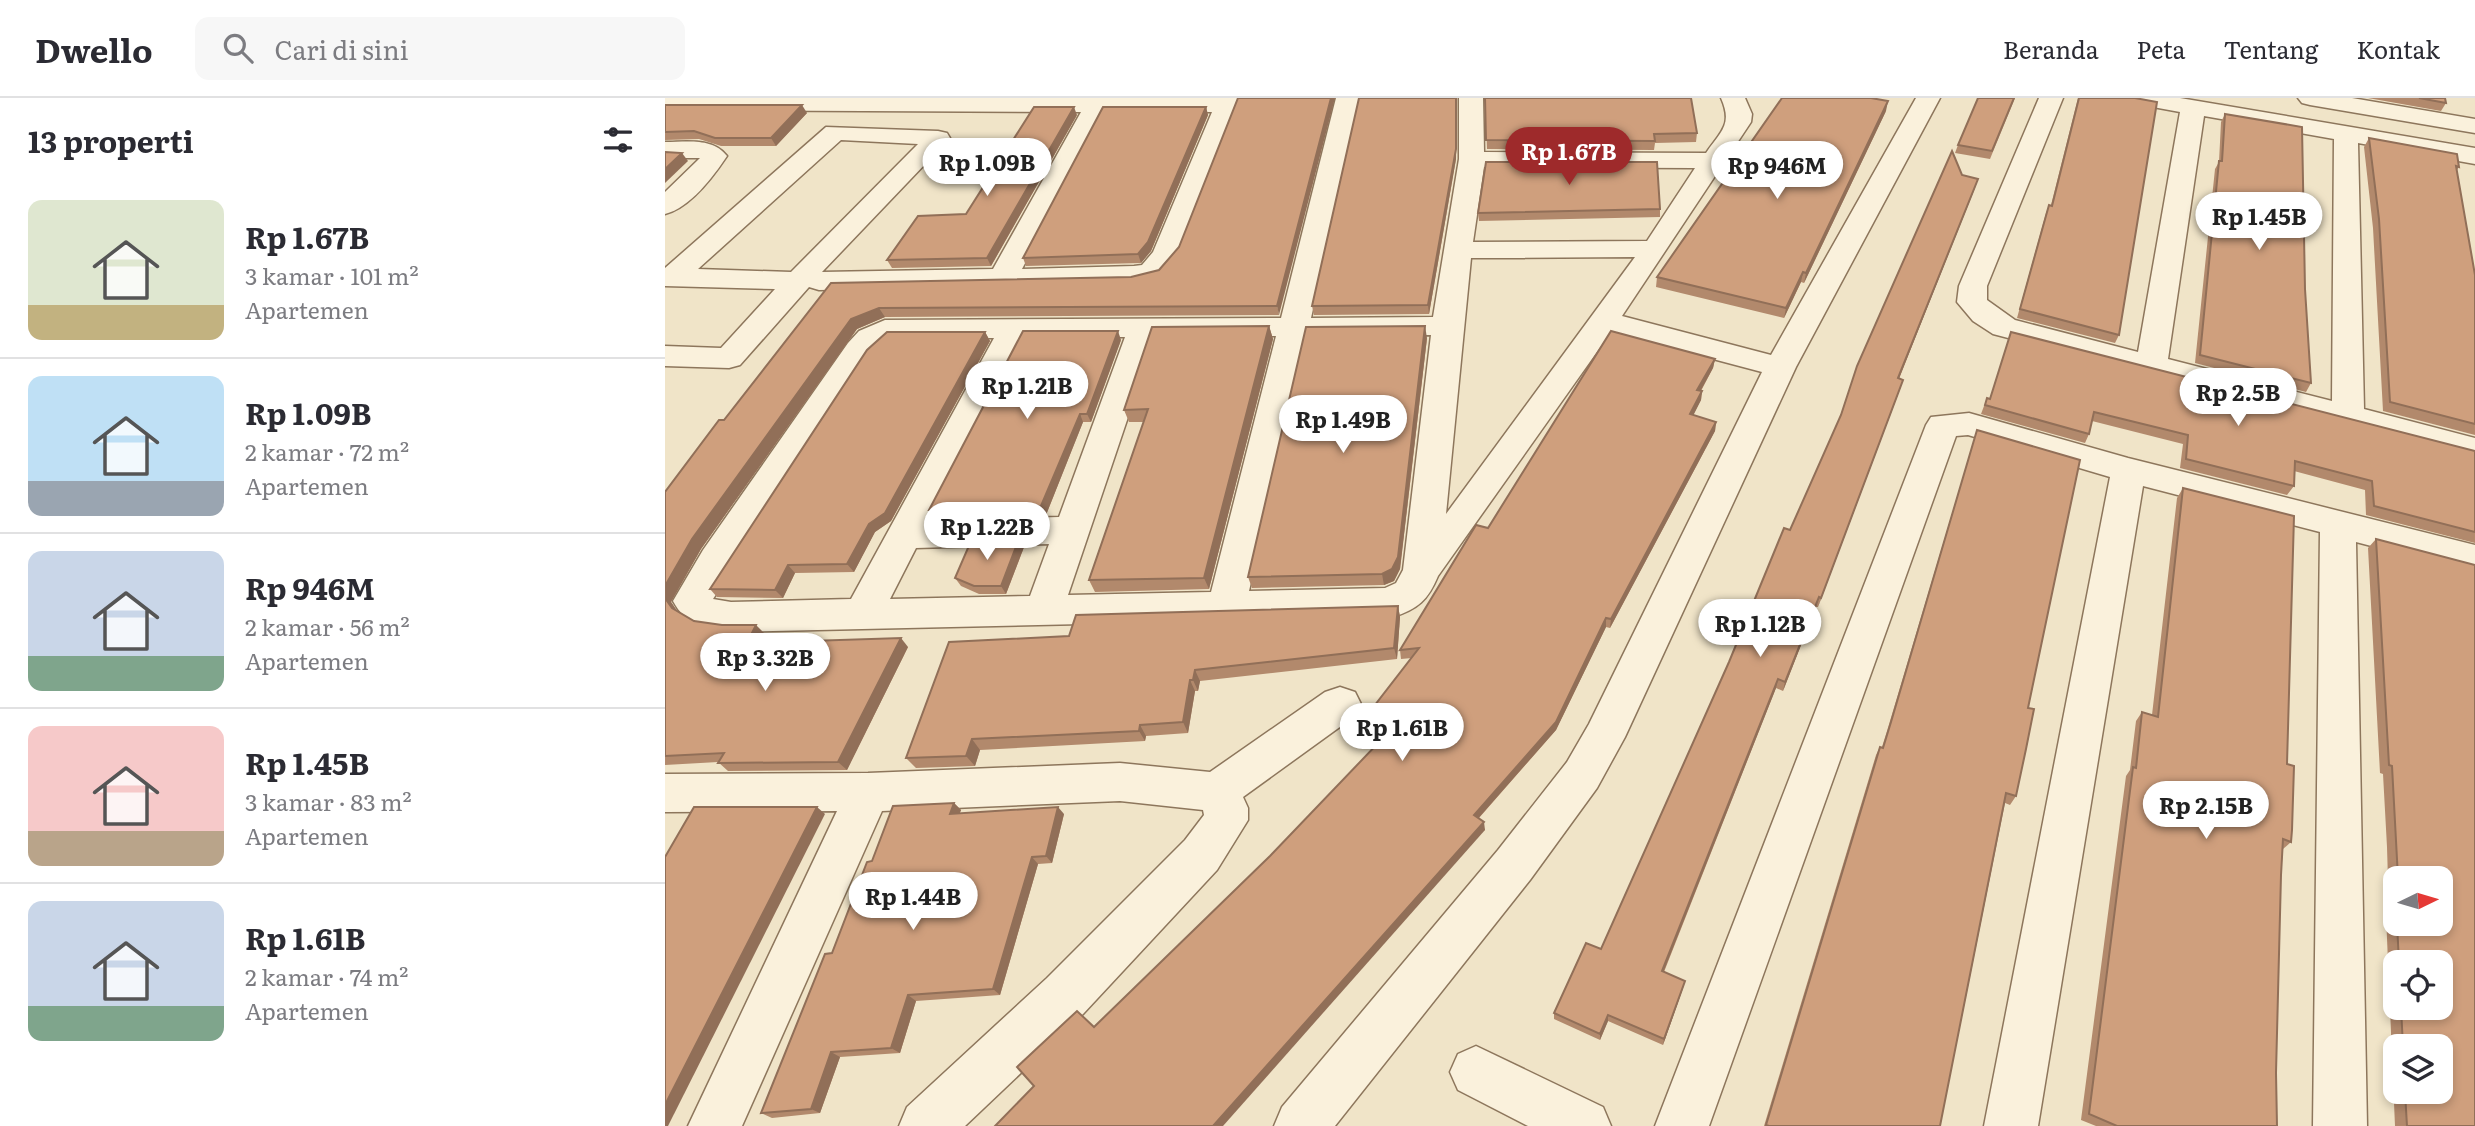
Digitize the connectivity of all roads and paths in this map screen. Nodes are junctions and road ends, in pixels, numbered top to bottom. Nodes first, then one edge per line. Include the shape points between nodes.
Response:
1 (1349, 98) edge
2 (1471, 98) edge
3 (1733, 98) edge
4 (1928, 98) edge
5 (2051, 98) edge
6 (2139, 98) edge
7 (2259, 98) edge
8 (2310, 98) edge
9 (1228, 101) edge
10 (665, 103) edge
11 (1096, 105) junction
12 (2398, 105) edge
13 (2193, 108) junction
14 (2475, 126) edge
15 (2346, 135) junction
16 (2475, 135) edge
17 (665, 150) edge
18 (2475, 156) edge
19 (1472, 159) junction
20 (1712, 161) junction
21 (665, 206) edge
22 (1655, 249) junction
23 (1459, 250) junction
24 (1004, 275) junction
25 (669, 277) edge
26 (808, 281) junction
27 (1604, 321) junction
28 (1447, 326) junction
29 (1015, 327) junction
30 (1143, 328) junction
31 (1295, 329) junction
32 (665, 356) edge
33 (2151, 366) junction
34 (1780, 367) junction
35 (2348, 416) junction
36 (2475, 449) edge
37 (2128, 470) junction
38 (2338, 524) junction
39 (1071, 530) junction
40 (904, 535) junction
41 (2475, 559) edge
42 (1422, 570) junction
43 (1227, 606) junction
44 (1044, 610) junction
45 (864, 612) junction
46 (1340, 704) dead end
47 (868, 792) junction
48 (1216, 792) junction
49 (665, 793) edge
50 (1476, 1072) dead end
51 (715, 1126) edge
52 (926, 1126) edge
53 (1301, 1126) edge
54 (1584, 1126) edge
55 (1682, 1126) edge
56 (2011, 1126) edge
57 (2340, 1126) edge

1 - 31 street
2 - 19 street
3 - 20 street via 1739,122
4 - 34 street
5 - 33 street via 1973,286 1972,302 2004,327
6 - 13 street
7 - 16 street
8 - 12 street
9 - 11 street
9 - 24 street via 1166,255 1152,271 1134,275
10 - 11 street
11 - 24 street
12 - 14 street
13 - 15 street
13 - 33 street
15 - 18 street
15 - 35 street
17 - 21 street via 706,150 714,156
19 - 20 street
19 - 23 street
20 - 22 street
22 - 23 street
22 - 27 street
23 - 28 street
24 - 26 street
25 - 26 street
25 - 26 street via 835,132 938,138
26 - 32 street via 729,358
27 - 34 street
27 - 42 street
28 - 31 street
28 - 42 street
29 - 30 street
29 - 40 street
29 - 45 street via 896,327 865,342 692,601 696,609 716,616
30 - 31 street
30 - 39 street
31 - 43 street
33 - 35 street
34 - 53 street via 1582,775
35 - 36 street
37 - 38 street
37 - 55 street via 1969,424 1943,425
37 - 56 street
38 - 41 street
38 - 57 street
39 - 40 street
39 - 44 street
40 - 45 street
42 - 43 street via 1410,594 1396,603
43 - 44 street
44 - 45 street
46 - 48 street
47 - 48 street via 1120,782
47 - 49 street
47 - 51 street
48 - 52 street via 1226,808 1226,820 1201,855 1065,996
50 - 54 street

